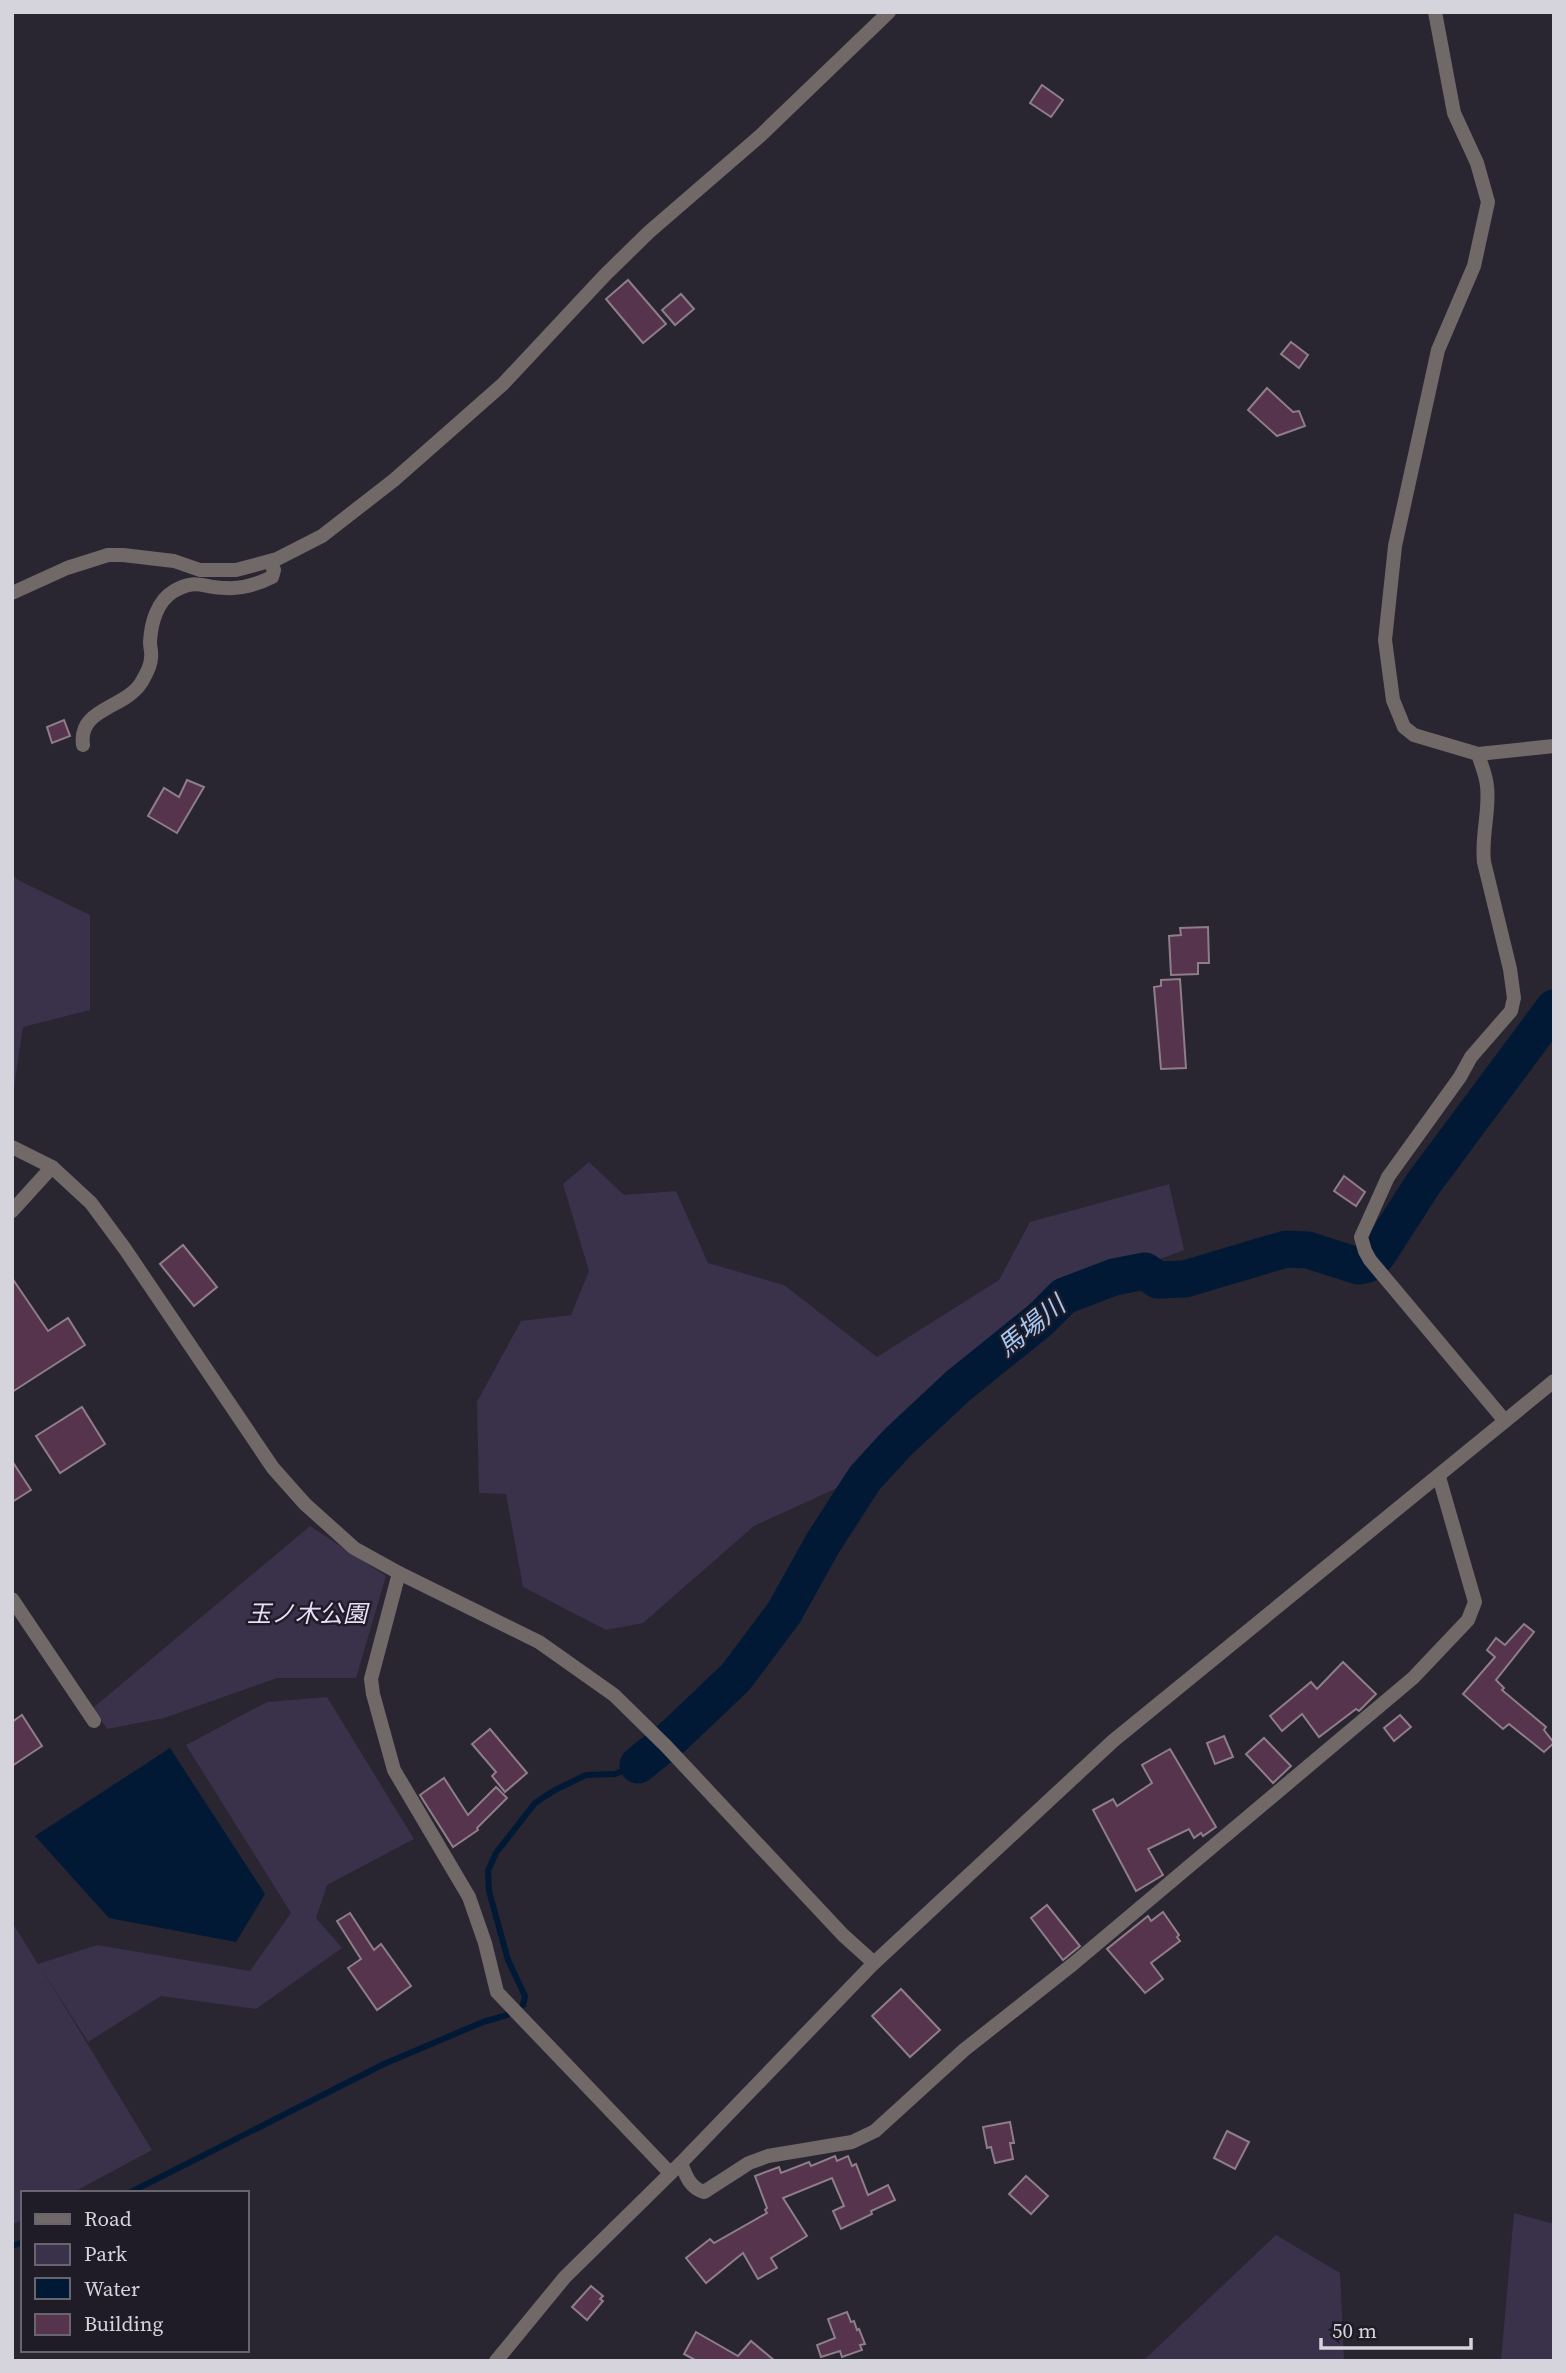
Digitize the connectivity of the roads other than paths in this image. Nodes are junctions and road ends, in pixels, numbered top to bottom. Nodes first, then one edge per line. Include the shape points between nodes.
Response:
1 (889, 12) edge
2 (1435, 12) edge
3 (270, 562) junction
4 (12, 593) edge
5 (83, 745) dead end
6 (1554, 746) edge
7 (1478, 754) junction
8 (12, 1147) edge
9 (52, 1167) junction
10 (12, 1211) edge
11 (1554, 1381) edge
12 (1505, 1421) junction
13 (1438, 1477) junction
14 (399, 1573) junction
15 (12, 1599) edge
16 (94, 1721) dead end
17 (874, 1963) junction
18 (676, 2168) junction
19 (496, 2361) edge

1 - 3 street via 760,136 649,232 462,423 322,536
2 - 7 street via 1454,113 1477,163 1488,202 1474,266 1438,350 1395,546 1385,640 1394,700 1404,727 1414,735
3 - 4 street via 236,570 200,569 174,561 108,555
3 - 5 street via 272,577 259,583 226,588 189,583 160,603 147,673 131,694 86,722
6 - 7 street
7 - 12 street via 1487,783 1484,862 1510,969 1511,1011 1471,1057 1388,1177 1361,1237 1370,1260
8 - 9 street
9 - 10 street
9 - 14 street via 91,1203 111,1230 273,1468 355,1548
11 - 12 street
12 - 13 street
13 - 17 street via 1113,1741
13 - 18 street via 1475,1602 1468,1620 1413,1678 1073,1965 964,2050 874,2131 852,2142 768,2156 704,2192 696,2190
14 - 17 street via 539,1642 614,1695
14 - 18 street via 371,1679 373,1694 394,1770 469,1897 497,1992
15 - 16 street
17 - 18 street
18 - 19 street via 565,2277

